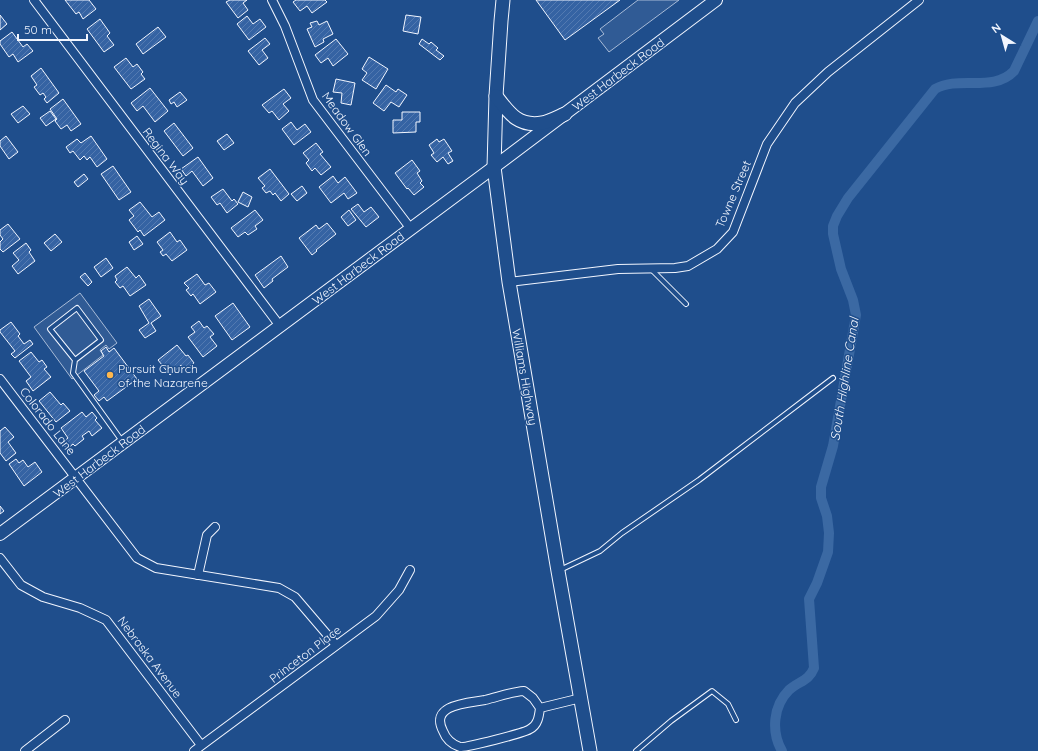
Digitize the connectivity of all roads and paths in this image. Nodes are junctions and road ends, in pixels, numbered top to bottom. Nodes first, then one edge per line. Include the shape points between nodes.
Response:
1 (34, 0) edge
2 (272, 0) edge
3 (503, 0) edge
4 (716, 0) edge
5 (919, 0) edge
6 (496, 96) junction
7 (565, 114) junction
8 (494, 167) junction
9 (411, 229) junction
10 (651, 268) junction
11 (510, 282) junction
12 (686, 304) dead end
13 (280, 326) junction
14 (75, 360) junction
15 (833, 378) dead end
16 (0, 379) edge
17 (124, 442) junction
18 (77, 478) junction
19 (215, 527) dead end
20 (0, 534) edge
21 (0, 558) edge
22 (410, 570) dead end
23 (558, 571) junction
24 (198, 575) junction
25 (336, 645) junction
26 (581, 698) junction
27 (540, 708) junction
28 (65, 720) dead end
29 (736, 720) dead end
30 (202, 745) junction
31 (25, 751) edge
32 (194, 751) edge
33 (590, 751) edge
34 (636, 751) edge

1 - 13 street, Regina Way
2 - 9 street, Meadow Glen via 285,26 313,100
3 - 6 main road, Williams Highway
4 - 7 street, West Harbeck Road
5 - 10 street, Towne Street via 828,72 795,103 767,144 733,232 717,249 688,266
6 - 7 main road via 508,113 522,123 542,123
6 - 8 main road, Williams Highway
7 - 8 street, West Harbeck Road
8 - 9 street, West Harbeck Road
8 - 11 main road, Williams Highway
9 - 13 street, West Harbeck Road
10 - 11 street, Towne Street via 618,269
10 - 12 lane
11 - 23 main road, Williams Highway
13 - 17 street, West Harbeck Road
14 - 14 lane via 101,340 77,308 50,329
14 - 17 lane via 73,373
15 - 23 lane via 699,480 600,551
16 - 18 street, Colorado Lane
17 - 18 street, West Harbeck Road
18 - 20 street, West Harbeck Road
18 - 24 street, Colorado Lane via 137,558 156,568
19 - 24 street via 207,536
21 - 30 street, Nebraska Avenue via 21,585 43,597 80,608 106,620
22 - 25 street, Princeton Place via 399,590 376,616
23 - 26 main road, Williams Highway
24 - 25 street, Colorado Lane via 279,588 295,597
25 - 30 street, Princeton Place
26 - 27 street
26 - 33 main road, Williams Highway
27 - 27 street via 524,691 511,692 484,700 456,704 440,717 441,728 452,744 462,748 530,730 538,721
28 - 31 street
29 - 34 lane via 728,704 712,691
30 - 32 street

